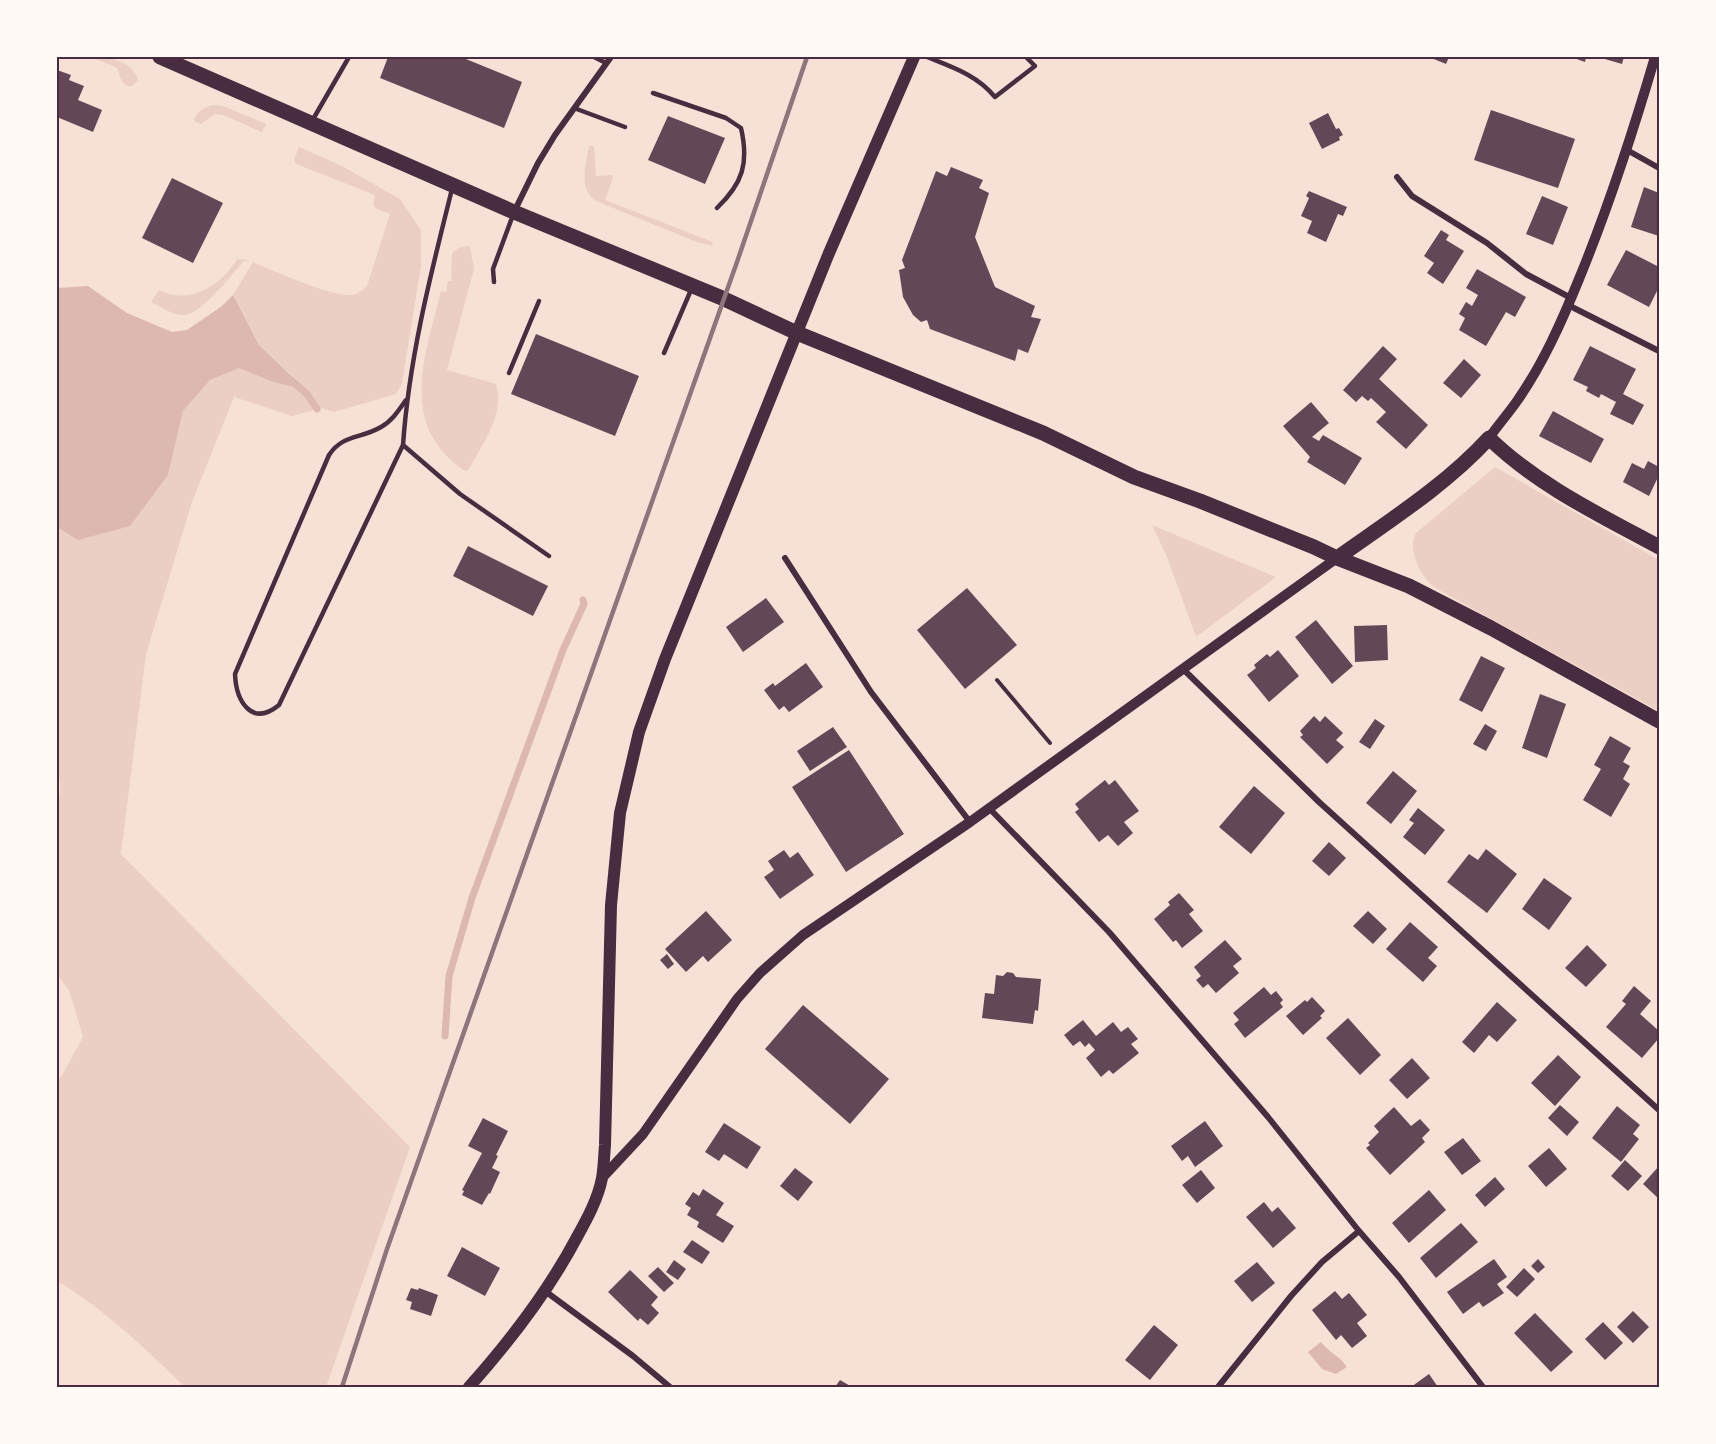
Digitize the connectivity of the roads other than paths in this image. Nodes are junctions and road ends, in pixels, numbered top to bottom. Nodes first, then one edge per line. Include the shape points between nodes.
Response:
1 (160, 57) edge
2 (349, 57) edge
3 (594, 57) edge
4 (611, 57) edge
5 (914, 57) edge
6 (927, 57) edge
7 (1026, 57) edge
8 (1655, 57) edge
9 (606, 63) junction
10 (653, 93) dead end
11 (574, 108) junction
12 (310, 123) junction
13 (625, 128) dead end
14 (1627, 150) junction
15 (1659, 168) edge
16 (1397, 177) dead end
17 (453, 186) junction
18 (717, 208) dead end
19 (514, 212) junction
20 (494, 282) dead end
21 (693, 286) junction
22 (539, 301) dead end
23 (1570, 301) junction
24 (797, 333) junction
25 (1659, 351) edge
26 (664, 353) dead end
27 (509, 373) dead end
28 (406, 399) junction
29 (1489, 438) junction
30 (403, 445) junction
31 (1659, 547) edge
32 (549, 556) dead end
33 (785, 558) dead end
34 (1337, 558) junction
35 (1183, 669) junction
36 (1659, 721) edge
37 (989, 808) junction
38 (970, 822) junction
39 (1659, 1110) edge
40 (602, 1178) junction
41 (1359, 1231) junction
42 (545, 1291) junction
43 (667, 1386) edge
44 (469, 1387) edge
45 (1218, 1387) edge
46 (1483, 1387) edge

1 - 12 main road
2 - 12 lane
3 - 9 lane
4 - 9 street
5 - 24 main road
6 - 7 lane via 967,73 994,96 1035,66
8 - 14 street
9 - 11 street
10 - 18 lane via 726,118 741,128 745,147 743,172 731,195
11 - 13 lane
11 - 19 street via 538,163
12 - 17 main road
14 - 15 street
14 - 23 street
16 - 23 street via 1412,196
17 - 19 main road
17 - 28 lane via 424,301
19 - 20 lane via 493,269
19 - 21 main road
21 - 24 main road
21 - 26 lane
22 - 27 lane
23 - 25 street
23 - 29 street via 1518,399
24 - 34 main road via 1043,433 1134,477
24 - 40 main road via 665,659 629,770 620,813 611,905 608,1089
28 - 30 lane
28 - 30 lane via 382,427 345,439 329,455 235,674 235,689 249,710 271,712 279,705
29 - 31 main road via 1510,459 1569,498
29 - 34 main road via 1429,491
30 - 32 lane via 460,494
33 - 38 street via 871,692
34 - 35 street
34 - 36 main road via 1460,611
35 - 37 street
35 - 39 street via 1319,801
37 - 38 street
37 - 41 street via 1109,932 1268,1117
38 - 40 street via 823,920 760,973 713,1032 643,1134
40 - 42 main road via 586,1221
41 - 45 street via 1322,1262 1291,1296
41 - 46 street
42 - 43 street
42 - 44 main road

